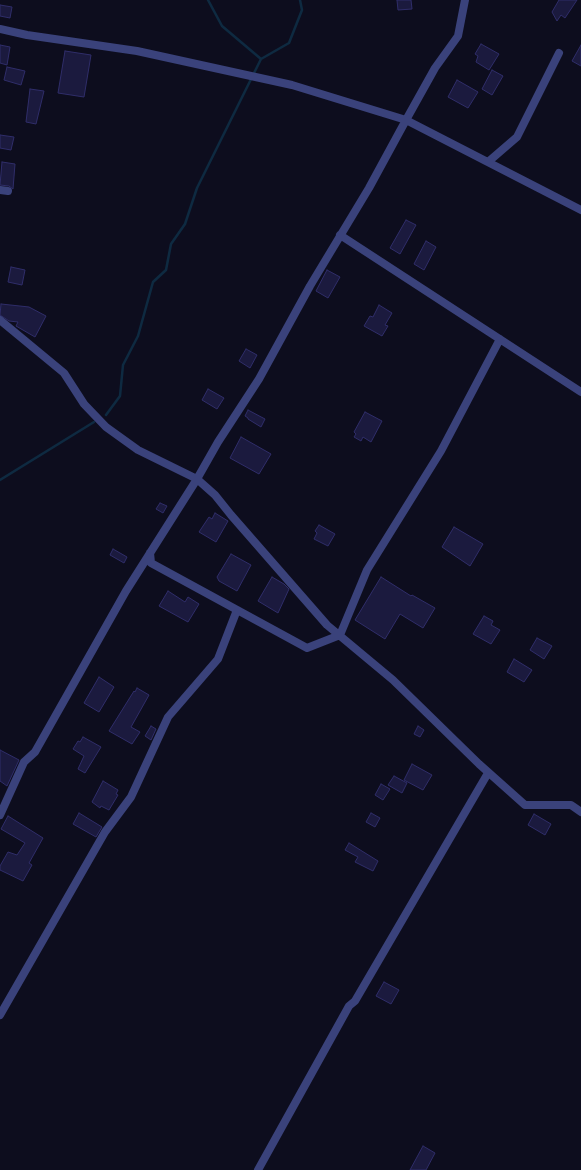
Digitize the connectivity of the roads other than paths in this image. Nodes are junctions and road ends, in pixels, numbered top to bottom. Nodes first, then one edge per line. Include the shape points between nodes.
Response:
1 (465, 0) edge
2 (0, 29) edge
3 (559, 53) dead end
4 (406, 120) junction
5 (488, 162) junction
6 (581, 210) edge
7 (340, 235) junction
8 (0, 320) edge
9 (500, 339) junction
10 (581, 392) edge
11 (197, 479) junction
12 (150, 553) junction
13 (237, 610) junction
14 (340, 635) junction
15 (488, 772) junction
16 (581, 812) edge
17 (0, 815) edge
18 (0, 1015) edge
19 (258, 1170) edge

1 - 4 street via 458,36 435,68
2 - 4 street via 138,51 292,85
3 - 5 street via 517,138
4 - 5 street
4 - 7 street
5 - 6 street
7 - 9 street
7 - 11 street via 259,379
8 - 11 street via 64,373 84,404 106,427 138,450
9 - 10 street
9 - 14 street via 441,451 367,570
11 - 12 street
11 - 14 street via 215,495 327,625
12 - 13 street via 151,563
12 - 17 street via 35,752 24,762
13 - 14 street via 307,648
13 - 18 street via 218,660 168,717 131,797 104,832
14 - 15 street via 393,680
15 - 16 street via 525,805 571,805
15 - 19 street via 355,1001 349,1006

